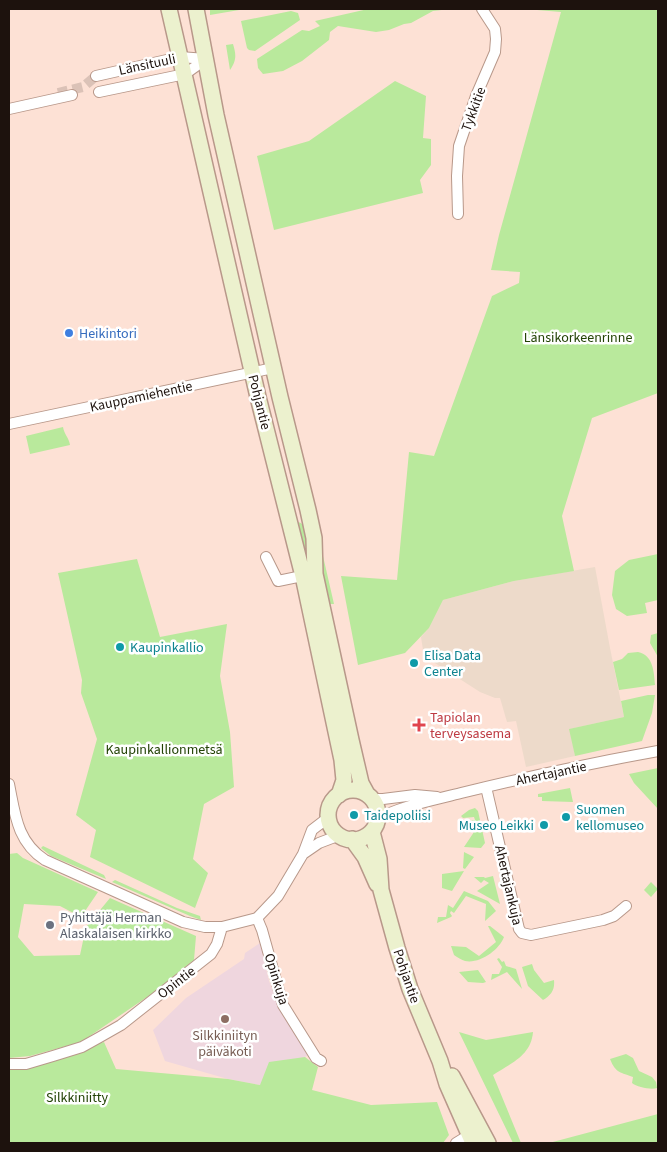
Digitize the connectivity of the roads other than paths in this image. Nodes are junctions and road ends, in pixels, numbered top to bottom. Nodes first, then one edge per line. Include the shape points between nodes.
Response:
1 (170, 9) edge
2 (196, 9) edge
3 (482, 9) edge
4 (180, 57) junction
5 (206, 59) junction
6 (185, 74) junction
7 (96, 76) tunnel mouth
8 (99, 92) dead end
9 (72, 95) dead end
10 (9, 109) edge
11 (458, 214) dead end
12 (273, 368) junction
13 (252, 373) junction
14 (9, 424) edge
15 (266, 557) dead end
16 (309, 575) junction
17 (658, 751) edge
18 (9, 784) edge
19 (486, 787) junction
20 (339, 795) junction
21 (369, 797) junction
22 (443, 797) junction
23 (329, 817) junction
24 (375, 826) junction
25 (346, 838) junction
26 (303, 854) junction
27 (380, 890) junction
28 (626, 906) dead end
29 (257, 918) junction
30 (222, 927) junction
31 (321, 1061) dead end
32 (9, 1064) edge
33 (478, 1139) edge
34 (456, 1143) edge

1 - 4 main road, Pohjantie
2 - 5 main road, Pohjantie
3 - 11 street, Tykkitie via 495,28 495,52 459,146
4 - 5 street, Länsituuli
4 - 6 main road, Pohjantie
4 - 7 street, Länsituuli
5 - 6 street, Länsituuli
5 - 12 main road, Pohjantie
6 - 8 street, Länsituuli
6 - 13 main road, Pohjantie
9 - 10 street
12 - 13 street, Kauppamiehentie
12 - 16 main road, Pohjantie via 314,538
13 - 14 street, Kauppamiehentie
13 - 16 main road, Pohjantie
15 - 16 street via 278,581
16 - 20 main road, Pohjantie via 342,760 344,780
16 - 21 main road, Pohjantie via 357,767
17 - 19 street, Ahertajantie
18 - 30 street via 20,830 36,854 183,922
19 - 22 street, Ahertajantie
19 - 28 street, Ahertajankuja via 522,933 588,924 614,916
20 - 21 main road via 350,791 362,792
20 - 23 main road via 331,805
21 - 22 street, Ahertajantie
21 - 24 main road via 376,806
22 - 24 street, Ahertajantie via 386,814
23 - 25 main road via 332,827
23 - 26 street via 312,830
24 - 25 main road via 363,838
24 - 27 main road, Pohjantie
25 - 26 street via 319,843
25 - 27 main road, Pohjantie via 365,858
26 - 29 street via 278,896
27 - 33 main road, Pohjantie via 410,989 447,1084
29 - 30 street
29 - 31 street, Opinkuja via 283,1005
30 - 32 street, Opintie via 211,954 121,1025 82,1047 26,1064
33 - 34 street

